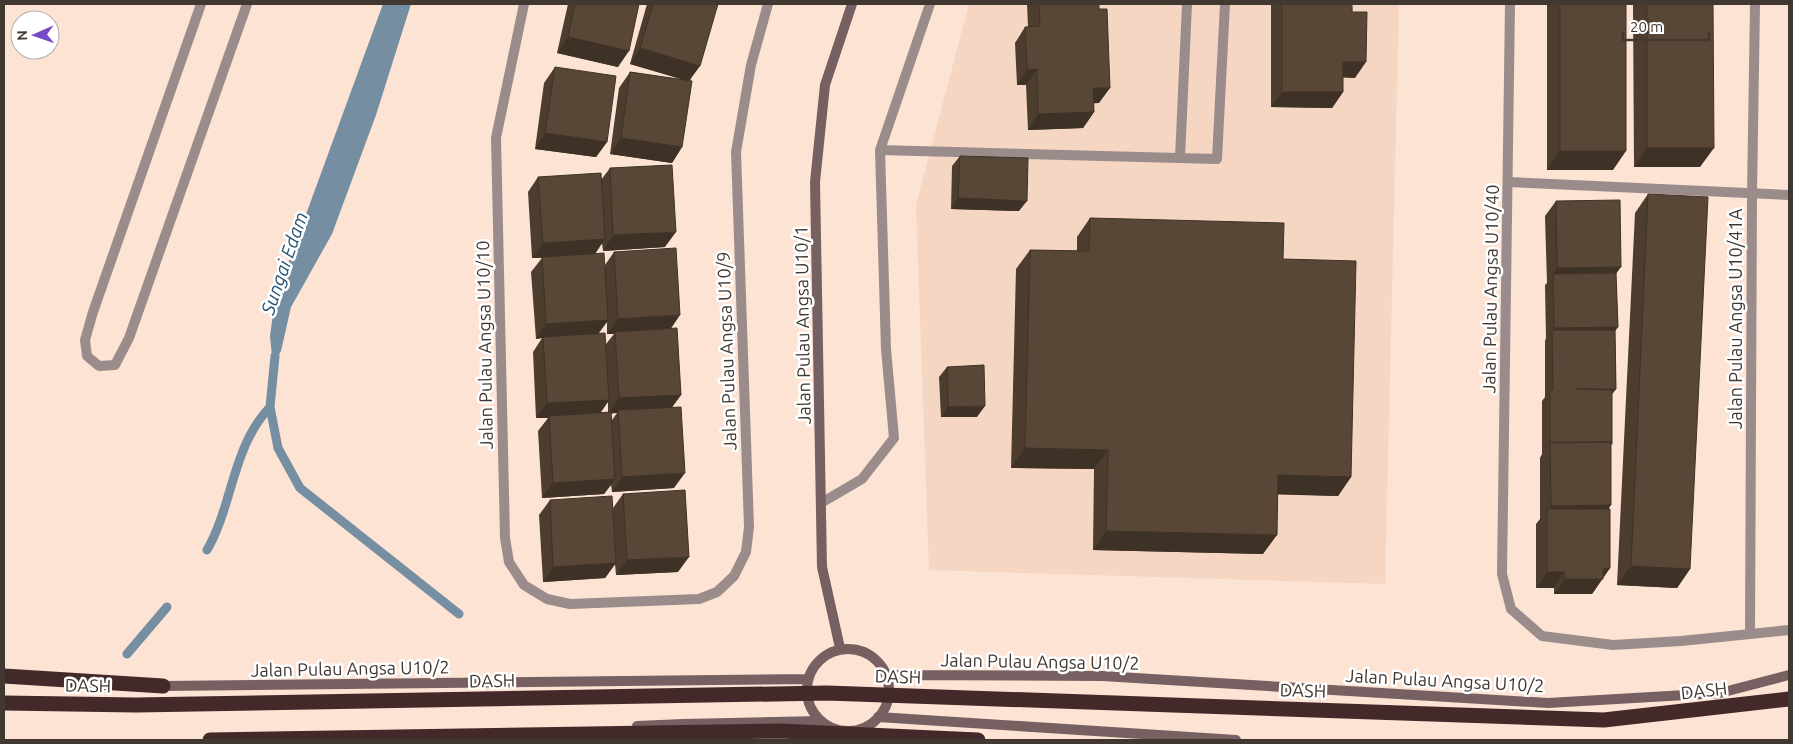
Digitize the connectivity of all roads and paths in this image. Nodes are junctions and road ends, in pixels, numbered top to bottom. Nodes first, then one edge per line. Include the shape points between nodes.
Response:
1 (201, 4) edge
2 (247, 4) edge
3 (524, 4) edge
4 (768, 4) edge
5 (852, 4) edge
6 (930, 4) edge
7 (1187, 4) edge
8 (1225, 4) edge
9 (1510, 4) edge
10 (1755, 4) edge
11 (880, 150) junction
12 (1180, 158) junction
13 (1508, 182) junction
14 (1752, 194) junction
15 (1789, 195) edge
16 (821, 503) junction
17 (619, 602) joint
18 (1789, 630) edge
19 (1750, 634) junction
20 (840, 648) junction
21 (886, 675) junction
22 (1789, 675) edge
23 (4, 676) edge
24 (808, 679) junction
25 (163, 686) joint
26 (1789, 699) edge
27 (4, 703) edge
28 (878, 717) junction
29 (821, 721) junction
30 (841, 736) edge
31 (210, 740) edge
32 (390, 740) edge
33 (978, 740) edge
34 (1236, 740) edge

1 - 2 street via 85,340 87,356 99,366 115,365 129,338
3 - 17 street, Jalan Pulau Angsa U10/10 via 496,138 505,538 509,562 524,585 547,599 570,604
4 - 17 street, Jalan Pulau Angsa U10/9 via 751,65 736,152 749,527 746,552 734,576 717,592 699,599
5 - 16 street, Jalan Pulau Angsa U10/1 via 825,86 815,182
6 - 11 street
7 - 12 street
8 - 12 street via 1217,159
9 - 13 street, Jalan Pulau Angsa U10/40
10 - 14 street, Jalan Pulau Angsa U10/41A
11 - 12 street
11 - 16 street via 886,349 894,438 862,478
13 - 14 street
13 - 19 street, Jalan Pulau Angsa U10/40 via 1502,574 1511,609 1542,636 1613,645
14 - 15 street
14 - 19 street, Jalan Pulau Angsa U10/41A
16 - 20 street, Jalan Pulau Angsa U10/1 via 822,567
18 - 19 street, Jalan Pulau Angsa U10/40
20 - 21 street via 863,650 882,665
20 - 24 street via 820,659
21 - 22 street, Jalan Pulau Angsa U10/2 via 1102,676 1548,703 1720,693
21 - 28 street via 890,688 884,712
23 - 25 highway
24 - 25 street, Jalan Pulau Angsa U10/2
24 - 29 street via 808,702
26 - 27 highway, DASH, bridge via 1604,720 827,693 136,705
28 - 30 street via 866,728
28 - 34 street
29 - 30 street
29 - 32 street via 683,724
31 - 33 highway, bridge via 780,731

